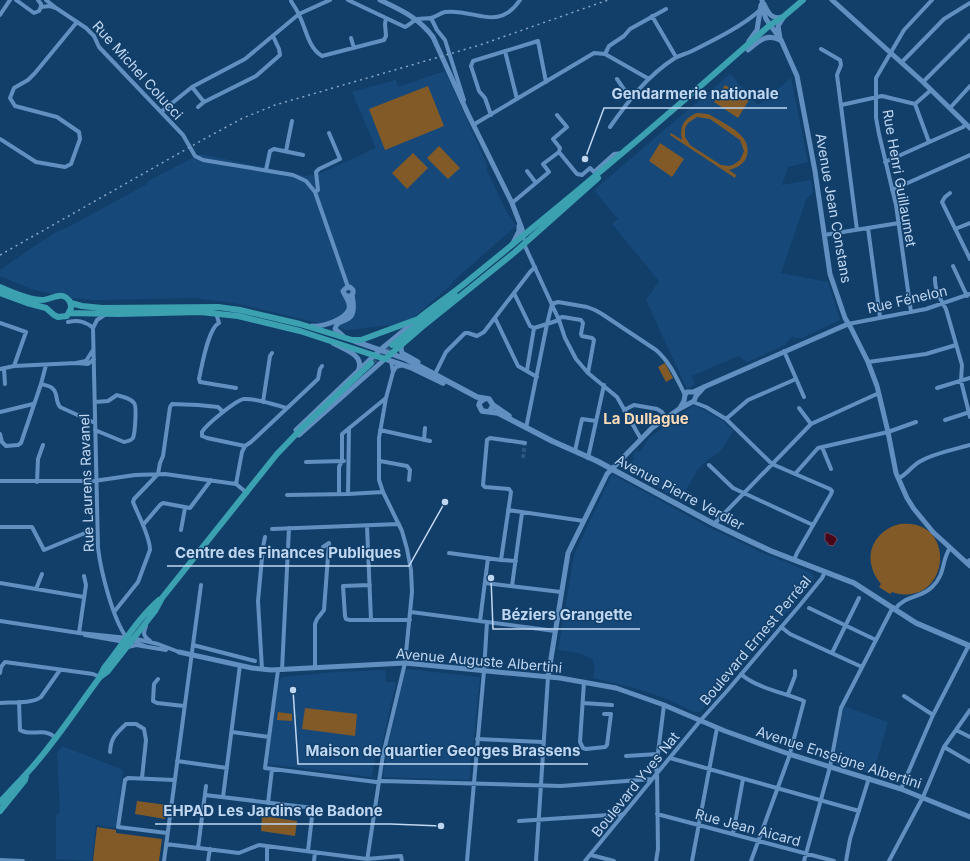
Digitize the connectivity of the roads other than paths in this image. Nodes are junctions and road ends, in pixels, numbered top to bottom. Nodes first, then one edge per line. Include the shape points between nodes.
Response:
1 (10, 0) edge
2 (16, 0) edge
3 (39, 0) edge
4 (46, 0) edge
5 (330, 0) edge
6 (348, 0) edge
7 (380, 0) edge
8 (520, 0) edge
9 (803, 0) edge
10 (832, 0) edge
11 (932, 0) edge
12 (291, 1) dead end
13 (762, 1) edge
14 (970, 3) edge
15 (41, 7) junction
16 (56, 8) junction
17 (666, 9) dead end
18 (760, 10) junction
19 (299, 14) junction
20 (0, 16) edge
21 (652, 16) junction
22 (783, 17) junction
23 (386, 18) junction
24 (431, 18) junction
25 (751, 18) junction
26 (417, 19) junction
27 (77, 22) junction
28 (758, 22) junction
29 (771, 27) junction
30 (970, 35) edge
31 (273, 36) junction
32 (351, 38) dead end
33 (781, 40) junction
34 (354, 48) junction
35 (745, 49) junction
36 (821, 49) dead end
37 (504, 51) junction
38 (891, 52) junction
39 (605, 54) junction
40 (676, 57) junction
41 (902, 62) junction
42 (617, 79) dead end
43 (649, 79) junction
44 (546, 82) junction
45 (924, 82) junction
46 (970, 86) edge
47 (192, 87) junction
48 (932, 90) junction
49 (875, 97) junction
50 (630, 98) junction
51 (516, 99) junction
52 (204, 102) junction
53 (841, 104) junction
54 (916, 104) junction
55 (198, 107) dead end
56 (950, 108) junction
57 (161, 112) junction
58 (468, 114) junction
59 (491, 115) junction
60 (557, 115) dead end
61 (292, 121) dead end
62 (473, 125) junction
63 (968, 126) edge
64 (610, 127) dead end
65 (329, 133) dead end
66 (0, 139) edge
67 (929, 142) junction
68 (286, 151) junction
69 (559, 152) junction
70 (303, 155) dead end
71 (970, 155) edge
72 (885, 162) junction
73 (266, 170) junction
74 (527, 171) dead end
75 (595, 173) junction
76 (536, 183) junction
77 (892, 190) junction
78 (315, 192) junction
79 (950, 193) dead end
80 (512, 203) junction
81 (519, 221) junction
82 (898, 223) junction
83 (970, 223) edge
84 (535, 225) junction
85 (868, 228) junction
86 (955, 229) junction
87 (857, 230) junction
88 (824, 235) junction
89 (523, 236) junction
90 (513, 243) junction
91 (524, 244) junction
92 (970, 259) edge
93 (488, 264) junction
94 (952, 266) dead end
95 (496, 267) junction
96 (535, 267) junction
97 (935, 278) dead end
98 (348, 287) joint
99 (2, 291) edge
100 (459, 292) junction
101 (514, 293) junction
102 (350, 295) junction
103 (968, 295) edge
104 (54, 298) junction
105 (71, 303) junction
106 (943, 303) junction
107 (552, 304) junction
108 (51, 312) junction
109 (911, 312) junction
110 (216, 313) junction
111 (69, 314) junction
112 (106, 314) junction
113 (880, 317) junction
114 (495, 318) junction
115 (418, 319) junction
116 (558, 319) junction
117 (74, 321) junction
118 (68, 322) dead end
119 (0, 323) edge
120 (300, 324) junction
121 (547, 324) junction
122 (848, 324) junction
123 (93, 328) junction
124 (534, 328) junction
125 (327, 340) junction
126 (351, 340) junction
127 (402, 344) junction
128 (392, 345) tunnel mouth
129 (956, 345) junction
130 (94, 350) junction
131 (380, 350) junction
132 (784, 351) junction
133 (272, 353) dead end
134 (390, 354) junction
135 (374, 355) junction
136 (94, 359) junction
137 (385, 359) junction
138 (391, 361) junction
139 (868, 362) junction
140 (371, 363) tunnel mouth
141 (76, 364) junction
142 (46, 365) junction
143 (403, 365) junction
144 (14, 366) junction
145 (322, 366) dead end
146 (2, 369) edge
147 (527, 370) junction
148 (357, 372) junction
149 (392, 372) junction
150 (588, 373) junction
151 (435, 374) junction
152 (537, 377) junction
153 (970, 378) edge
154 (796, 379) junction
155 (961, 381) junction
156 (6, 384) dead end
157 (41, 384) junction
158 (604, 385) junction
159 (236, 388) dead end
160 (937, 388) dead end
161 (879, 393) junction
162 (690, 396) junction
163 (386, 398) junction
164 (804, 398) dead end
165 (481, 401) junction
166 (95, 402) junction
167 (263, 402) junction
168 (33, 404) junction
169 (493, 405) junction
170 (287, 408) junction
171 (799, 408) dead end
172 (624, 410) junction
173 (490, 411) junction
174 (0, 412) edge
175 (224, 412) junction
176 (970, 414) edge
177 (666, 418) junction
178 (726, 418) junction
179 (945, 420) dead end
180 (596, 422) junction
181 (916, 422) dead end
182 (95, 423) junction
183 (811, 424) junction
184 (350, 428) junction
185 (425, 428) dead end
186 (526, 428) junction
187 (95, 430) junction
188 (380, 430) junction
189 (888, 432) junction
190 (0, 434) edge
191 (641, 439) junction
192 (424, 440) junction
193 (430, 441) dead end
194 (525, 443) dead end
195 (43, 445) dead end
196 (970, 445) edge
197 (245, 446) junction
198 (822, 447) junction
199 (281, 450) junction
200 (575, 452) junction
201 (588, 458) junction
202 (349, 461) junction
203 (306, 462) dead end
204 (342, 462) junction
205 (380, 462) junction
206 (772, 464) junction
207 (709, 465) dead end
208 (612, 468) junction
209 (831, 469) dead end
210 (158, 474) junction
211 (795, 474) junction
212 (899, 478) junction
213 (211, 480) junction
214 (409, 480) dead end
215 (0, 481) edge
216 (96, 481) junction
217 (37, 482) junction
218 (236, 484) junction
219 (383, 492) junction
220 (247, 493) junction
221 (744, 493) junction
222 (339, 494) junction
223 (348, 494) junction
224 (287, 495) dead end
225 (185, 508) junction
226 (508, 510) junction
227 (522, 513) junction
228 (584, 521) junction
229 (399, 524) junction
230 (714, 524) junction
231 (143, 525) junction
232 (813, 525) junction
233 (367, 526) junction
234 (0, 527) edge
235 (289, 528) junction
236 (272, 529) dead end
237 (181, 530) dead end
238 (85, 533) dead end
239 (265, 537) dead end
240 (323, 547) dead end
241 (950, 548) junction
242 (449, 553) dead end
243 (488, 558) junction
244 (501, 560) junction
245 (794, 560) junction
246 (516, 561) junction
247 (969, 563) edge
248 (825, 572) junction
249 (42, 574) dead end
250 (84, 576) dead end
251 (0, 583) edge
252 (485, 583) junction
253 (370, 584) junction
254 (201, 585) dead end
255 (512, 586) junction
256 (36, 589) junction
257 (561, 592) junction
258 (84, 597) junction
259 (162, 598) junction
260 (859, 598) dead end
261 (809, 608) dead end
262 (894, 608) junction
263 (114, 612) junction
264 (411, 612) junction
265 (150, 617) junction
266 (371, 620) junction
267 (410, 620) junction
268 (0, 621) edge
269 (480, 621) junction
270 (487, 622) junction
271 (845, 626) junction
272 (781, 627) junction
273 (555, 631) junction
274 (79, 633) junction
275 (876, 640) junction
276 (125, 641) junction
277 (158, 644) junction
278 (193, 645) junction
279 (969, 645) edge
280 (143, 646) junction
281 (166, 648) junction
282 (179, 652) junction
283 (192, 654) junction
284 (832, 654) junction
285 (255, 661) dead end
286 (405, 663) junction
287 (240, 665) junction
288 (862, 667) junction
289 (315, 668) junction
290 (60, 670) junction
291 (262, 670) junction
292 (280, 670) junction
293 (484, 671) junction
294 (795, 671) dead end
295 (0, 674) edge
296 (741, 674) junction
297 (101, 676) junction
298 (548, 677) junction
299 (158, 678) dead end
300 (584, 682) junction
301 (788, 694) junction
302 (904, 696) dead end
303 (19, 702) junction
304 (0, 703) edge
305 (582, 703) junction
306 (612, 705) dead end
307 (664, 705) junction
308 (184, 706) junction
309 (969, 712) edge
310 (604, 714) dead end
311 (933, 715) junction
312 (700, 721) junction
313 (717, 728) junction
314 (956, 730) junction
315 (232, 732) junction
316 (55, 737) junction
317 (269, 737) junction
318 (970, 737) edge
319 (478, 739) junction
320 (543, 742) junction
321 (944, 747) junction
322 (110, 752) dead end
323 (658, 754) junction
324 (789, 754) junction
325 (626, 756) dead end
326 (670, 758) junction
327 (177, 761) junction
328 (970, 762) edge
329 (830, 767) junction
330 (227, 768) junction
331 (272, 769) junction
332 (710, 769) junction
333 (657, 773) junction
334 (26, 774) junction
335 (142, 778) junction
336 (869, 778) junction
337 (652, 779) junction
338 (744, 779) junction
339 (174, 780) junction
340 (379, 782) junction
341 (474, 784) junction
342 (541, 785) junction
343 (206, 786) dead end
344 (778, 788) junction
345 (901, 788) junction
346 (205, 795) junction
347 (223, 797) junction
348 (924, 797) junction
349 (820, 800) junction
350 (0, 802) edge
351 (268, 803) junction
352 (859, 810) junction
353 (0, 811) edge
354 (624, 814) junction
355 (657, 814) junction
356 (970, 817) edge
357 (540, 819) junction
358 (519, 820) dead end
359 (699, 825) junction
360 (167, 833) junction
361 (732, 834) junction
362 (759, 840) junction
363 (166, 844) junction
364 (267, 846) junction
365 (198, 848) junction
366 (210, 849) junction
367 (308, 851) junction
368 (315, 852) junction
369 (806, 853) junction
370 (591, 855) junction
371 (355, 859) edge
372 (598, 859) edge
373 (0, 860) edge
374 (367, 860) edge
375 (14, 861) edge
376 (22, 861) edge
377 (164, 861) edge
378 (208, 861) edge
379 (267, 861) edge
380 (314, 861) edge
381 (402, 861) edge
382 (466, 861) edge
383 (536, 861) edge
384 (586, 861) edge
385 (614, 861) edge
386 (656, 861) edge
387 (692, 861) edge
388 (751, 861) edge
389 (804, 861) edge
390 (834, 861) edge
391 (846, 861) edge
392 (889, 861) edge

1 - 20 street
2 - 15 street, Rue Michel Colucci via 34,13
3 - 15 street
4 - 16 street, Rue Michel Colucci
5 - 19 street
6 - 23 street
7 - 26 street
8 - 24 street via 515,8 500,16 444,12
9 - 22 main road
10 - 38 street
11 - 38 street, Rue Henri Guillaumet via 904,30
12 - 19 street
13 - 18 street
13 - 22 street via 771,17
13 - 29 street, Avenue Jean Constans via 764,13
14 - 41 street via 944,19
15 - 16 street, Rue Michel Colucci
16 - 27 street, Rue Michel Colucci
17 - 21 street
18 - 25 street
18 - 28 street
19 - 31 street
19 - 34 street via 311,45 317,53 322,56
21 - 39 street via 630,29 609,46
21 - 40 street
22 - 29 main road
22 - 33 street, Avenue Jean Constans via 778,26
23 - 26 street via 405,27
23 - 34 street via 384,40
24 - 26 street
24 - 58 street via 445,40
25 - 28 street
25 - 40 street
26 - 58 street via 437,45
27 - 57 street, Rue Michel Colucci via 92,34 99,47
27 - 66 street via 35,73 14,88 10,98 15,106 57,117 79,132 80,139 70,164 65,167 36,162
28 - 35 street via 757,30
29 - 33 street, Avenue Jean Constans
29 - 35 main road
30 - 45 street
31 - 47 street via 245,59
31 - 52 street via 280,55 256,76
32 - 34 street
33 - 35 street via 769,37
33 - 88 street, Avenue Jean Constans via 797,76
35 - 75 main road
35 - 91 main road
36 - 53 street via 840,60 841,65 837,74
37 - 44 street via 538,42
37 - 51 street
37 - 59 street via 477,59 471,66 479,91 485,98
38 - 41 street
38 - 49 street, Rue Henri Guillaumet via 876,78
39 - 43 street
39 - 44 street via 591,54
40 - 43 street
41 - 45 street
42 - 50 street
43 - 50 street
44 - 51 street
45 - 48 street
46 - 56 street
47 - 52 street
47 - 57 street
48 - 54 street
48 - 56 street
49 - 53 street
49 - 54 street via 882,96
49 - 72 street, Rue Henri Guillaumet via 876,118
50 - 64 street
51 - 59 street
52 - 55 street
53 - 87 street
54 - 67 street
56 - 63 street
57 - 73 street, Rue Michel Colucci via 183,135 195,156 203,160
58 - 62 street
59 - 62 street
60 - 69 street via 567,127 553,138 560,148
61 - 68 street
62 - 80 street
63 - 67 street
65 - 78 street via 340,159 316,172 318,190
67 - 72 street
68 - 70 street
68 - 73 street via 270,151
69 - 75 street via 577,174 582,175 590,168
69 - 76 street via 543,164 549,172
71 - 77 street
72 - 77 street, Rue Henri Guillaumet
73 - 78 street via 298,177 306,181
74 - 76 street
75 - 84 main road
76 - 80 street
77 - 82 street, Rue Henri Guillaumet
78 - 98 street
79 - 86 street via 942,202
80 - 81 street
81 - 84 street via 528,228
81 - 89 street
81 - 90 street via 519,231
82 - 85 street
82 - 109 street, Rue Henri Guillaumet
83 - 86 street
84 - 89 main road
85 - 87 street
85 - 113 street
86 - 92 street
87 - 88 street
88 - 122 street, Avenue Jean Constans via 830,274
89 - 90 main road
89 - 91 street
90 - 93 main road
91 - 95 main road
91 - 96 street
93 - 100 main road
93 - 115 main road
94 - 103 street
95 - 100 main road
95 - 127 main road
96 - 101 street
96 - 107 street
97 - 106 street
98 - 102 street via 344,289 344,294
99 - 104 main road via 40,300
99 - 108 main road
100 - 128 main road
101 - 114 street
101 - 124 street via 530,326
102 - 120 street via 349,309 342,317 320,326
102 - 126 street via 354,312 351,317 338,323 335,330
103 - 106 street, Rue Fénelon
104 - 105 main road via 62,296
104 - 108 main road via 50,305
105 - 111 main road
105 - 120 main road via 102,308 218,307
106 - 109 street, Rue Fénelon
106 - 129 street
107 - 116 street
107 - 121 street
107 - 162 street via 558,302 587,307 602,314 659,352
108 - 111 main road via 58,317
109 - 113 street, Rue Fénelon
110 - 112 main road
110 - 125 main road via 257,320
110 - 159 street via 219,322 211,331 200,382
111 - 112 main road
111 - 117 street
112 - 123 street via 97,320
113 - 122 street, Rue Fénelon
114 - 147 street via 518,366
114 - 151 street via 482,334 464,334 446,352
115 - 126 main road via 361,340
115 - 131 street
116 - 121 street
116 - 150 street via 576,359
116 - 150 street via 563,317 581,320 582,336 594,340
117 - 118 street
117 - 123 street via 88,323
119 - 144 street via 26,332
120 - 126 main road
121 - 124 street
121 - 152 street
122 - 132 street
122 - 139 street, Avenue Jean Constans
123 - 130 street, Rue Laurens Ravanel
124 - 147 street
125 - 135 main road
125 - 148 street via 358,359 360,367
126 - 131 main road
127 - 134 main road
127 - 151 street via 402,353
129 - 139 street via 926,354
129 - 155 street via 962,365
130 - 136 street, Rue Laurens Ravanel
130 - 141 street via 86,361
131 - 134 main road
131 - 135 street
132 - 154 street
132 - 162 street via 704,387
133 - 167 street
134 - 137 main road
134 - 151 main road
135 - 137 main road
135 - 148 street
136 - 141 street via 84,364
136 - 166 street, Rue Laurens Ravanel
137 - 138 main road
137 - 199 street
138 - 143 main road
138 - 149 street
139 - 161 street, Avenue Jean Constans
140 - 199 main road
141 - 142 street
142 - 144 street
142 - 157 street
143 - 149 street via 396,367
143 - 165 main road
144 - 146 street
145 - 170 street via 318,379
146 - 156 street
147 - 152 street
148 - 199 street via 301,424
149 - 163 street
150 - 158 street
151 - 165 main road
152 - 186 street
153 - 155 street
154 - 164 street
154 - 178 street via 751,398
155 - 160 street
155 - 176 street
157 - 168 street
157 - 182 street via 56,392 60,407
158 - 172 street via 617,397
158 - 180 street
161 - 183 street
161 - 189 street, Avenue Jean Constans
162 - 177 street via 679,409
162 - 178 street
163 - 184 street
163 - 188 street
165 - 169 main road via 489,399
165 - 173 main road via 479,407 482,411
166 - 182 street, Rue Laurens Ravanel
166 - 187 street via 108,401 117,396 131,400 136,406 133,438 129,441 124,442
167 - 170 street
167 - 175 street via 244,399
168 - 174 street
168 - 190 street via 18,445 6,446
169 - 173 main road
169 - 186 main road, Avenue Pierre Verdier
170 - 197 street
171 - 183 street
172 - 177 street via 634,405 657,409
172 - 191 street
173 - 186 main road, Avenue Pierre Verdier
175 - 197 street via 204,428 202,436
175 - 210 street via 218,408 172,404
176 - 179 street
177 - 191 street
178 - 206 street
180 - 200 street via 582,419
180 - 201 street
181 - 189 street
182 - 187 street, Rue Laurens Ravanel
183 - 206 street
184 - 202 street
184 - 204 street via 342,434
185 - 192 street
186 - 200 main road, Avenue Pierre Verdier
187 - 216 street, Rue Laurens Ravanel
188 - 192 street
188 - 205 street
189 - 198 street
189 - 212 street, Avenue Jean Constans
191 - 208 street
192 - 193 street
194 - 226 street via 490,438 487,440 482,485 510,490
195 - 217 street via 38,459
196 - 212 street via 924,459
197 - 218 street
198 - 209 street
198 - 211 street via 818,448
199 - 220 main road
200 - 201 main road, Avenue Pierre Verdier
201 - 208 main road, Avenue Pierre Verdier
202 - 204 street
202 - 223 street
203 - 204 street
204 - 222 street via 339,467
205 - 214 street via 407,466 410,470
205 - 219 street via 379,480
206 - 211 street
206 - 221 street
207 - 221 street via 733,488
208 - 228 street
208 - 230 main road, Avenue Pierre Verdier
210 - 213 street
210 - 216 street
210 - 231 street via 133,502
211 - 232 street via 832,491
212 - 241 street, Avenue Jean Constans via 914,509
213 - 218 street
213 - 225 street via 190,508
215 - 217 street
216 - 217 street
216 - 263 street, Rue Laurens Ravanel via 98,548
218 - 220 street
219 - 223 street
219 - 229 street
220 - 259 main road
221 - 230 street
221 - 232 street
222 - 223 street
222 - 224 street
225 - 231 street via 163,503
225 - 237 street
226 - 227 street
226 - 244 street
227 - 228 street
227 - 246 street
228 - 257 street via 568,553
229 - 233 street
229 - 264 street via 411,570
230 - 245 main road, Avenue Pierre Verdier
231 - 263 street via 150,550 138,582
232 - 245 street
233 - 235 street
233 - 253 street
234 - 238 street via 32,527 44,550
235 - 236 street
235 - 292 street
239 - 291 street via 258,601
240 - 289 street via 329,543 325,605 315,624
241 - 247 street, Avenue Jean Constans
241 - 262 street via 942,574 932,588 921,595 900,602
242 - 243 street
243 - 244 street
243 - 252 street
244 - 246 street
245 - 248 main road, Avenue Pierre Verdier
246 - 255 street
248 - 262 main road, Avenue Pierre Verdier via 854,583
248 - 272 street, Boulevard Ernest Perréal
249 - 256 street
250 - 258 street
251 - 256 street
252 - 255 street
252 - 269 street
253 - 266 street
253 - 266 street via 343,586 346,619
254 - 278 street
255 - 257 street
256 - 258 street
257 - 273 street
258 - 274 street
259 - 265 main road
259 - 276 main road via 151,607
260 - 271 street
261 - 271 street
262 - 275 street
262 - 279 main road, Avenue Pierre Verdier via 924,627
263 - 276 street, Rue Laurens Ravanel
264 - 267 street
264 - 269 street
265 - 276 main road
265 - 277 street via 143,633 145,638
266 - 267 street
267 - 286 street
268 - 274 street
269 - 270 street
270 - 273 street
270 - 293 street
271 - 275 street
271 - 284 street
272 - 284 street via 788,633
272 - 296 street, Boulevard Ernest Perréal
273 - 298 street
274 - 276 street
275 - 288 street
276 - 277 street
276 - 280 street
276 - 280 street
276 - 281 street
276 - 297 main road via 104,668
277 - 281 street
278 - 283 street
278 - 285 street
279 - 311 street
280 - 282 street
281 - 282 street
282 - 283 street, Avenue Auguste Albertini
283 - 287 street, Avenue Auguste Albertini
283 - 308 street
284 - 288 street
286 - 289 street, Avenue Auguste Albertini
286 - 293 street, Avenue Auguste Albertini
286 - 340 street
287 - 291 street, Avenue Auguste Albertini
287 - 315 street
288 - 329 street via 841,708
289 - 292 street, Avenue Auguste Albertini
290 - 295 street via 5,662 0,667
290 - 297 street
290 - 303 street via 41,697
291 - 292 street, Avenue Auguste Albertini
292 - 317 street
293 - 298 street, Avenue Auguste Albertini
293 - 319 street
294 - 301 street
296 - 301 street via 755,683
296 - 312 street, Boulevard Ernest Perréal
297 - 316 main road
298 - 300 street, Avenue Auguste Albertini
298 - 320 street
299 - 308 street via 154,684 153,700 157,703
300 - 305 street
300 - 307 street, Avenue Auguste Albertini via 616,688
301 - 324 street via 804,700
302 - 311 street
303 - 304 street
303 - 316 street via 20,730 26,733 46,732
305 - 306 street
305 - 310 street via 580,742 583,748 607,746 611,714
307 - 312 street, Avenue Auguste Albertini
307 - 323 street
308 - 327 street
309 - 314 street
311 - 345 street
312 - 313 street, Avenue Enseigne Albertini
312 - 326 street, Boulevard Yves Nat
313 - 324 street, Avenue Enseigne Albertini
313 - 332 street
314 - 318 street
314 - 321 street
315 - 317 street
315 - 330 street
316 - 334 main road
317 - 331 street via 265,768
319 - 320 street
319 - 341 street
320 - 342 street
321 - 328 street
321 - 348 street
322 - 335 street via 116,734 126,724 136,724 144,729 146,740
323 - 325 street
323 - 333 street
324 - 329 street, Avenue Enseigne Albertini
324 - 344 street
326 - 332 street
326 - 333 street, Boulevard Yves Nat
327 - 330 street
327 - 339 street
329 - 336 street, Avenue Enseigne Albertini
329 - 349 street
330 - 347 street
331 - 340 street
331 - 351 street
332 - 338 street
332 - 359 street
333 - 337 street, Boulevard Yves Nat
333 - 355 street
334 - 350 main road
334 - 353 main road via 25,780
335 - 339 street
335 - 360 street via 125,780 118,827
336 - 345 street, Avenue Enseigne Albertini
336 - 352 street
337 - 342 street via 561,786
337 - 354 street, Boulevard Yves Nat
338 - 344 street
338 - 361 street
339 - 360 street
340 - 341 street via 382,780
340 - 374 street
341 - 342 street
341 - 382 street
342 - 357 street
343 - 346 street
344 - 349 street
344 - 362 street
345 - 348 street, Avenue Enseigne Albertini
346 - 347 street
346 - 365 street
347 - 351 street
348 - 356 street, Avenue Enseigne Albertini
348 - 392 street
349 - 352 street
349 - 369 street
351 - 367 street via 313,808
352 - 391 street
354 - 357 street
354 - 370 street, Boulevard Yves Nat
355 - 359 street, Rue Jean Aicard
355 - 386 street
357 - 358 street
357 - 383 street
359 - 361 street, Rue Jean Aicard
359 - 387 street
360 - 363 street
361 - 362 street, Rue Jean Aicard
362 - 369 street, Rue Jean Aicard
362 - 388 street
363 - 365 street
363 - 377 street
364 - 366 street via 259,845 239,853
364 - 367 street
364 - 379 street
365 - 366 street
366 - 378 street
367 - 368 street
368 - 371 street
368 - 380 street
369 - 389 street
369 - 390 street, Rue Jean Aicard
370 - 372 street
370 - 384 street, Boulevard Yves Nat
371 - 374 street
372 - 385 street
373 - 375 street
374 - 381 street via 401,856
375 - 376 street

